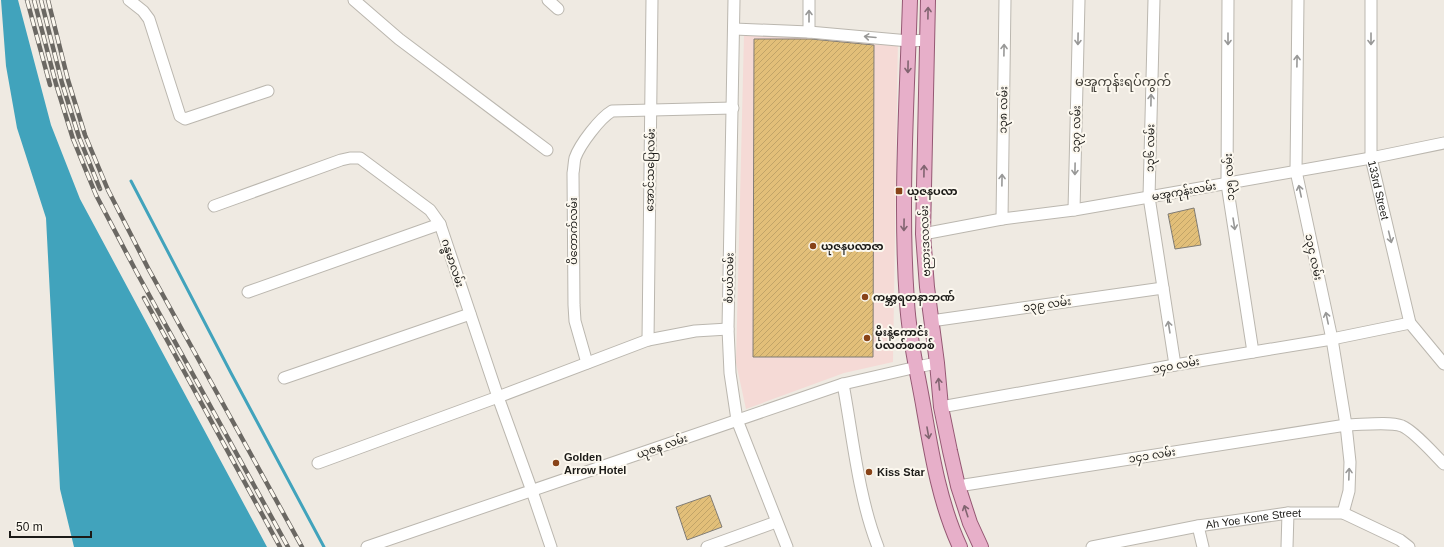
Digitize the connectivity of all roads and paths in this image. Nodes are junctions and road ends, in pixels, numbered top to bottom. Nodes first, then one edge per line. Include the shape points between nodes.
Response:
1 (129, 0) edge
2 (354, 0) edge
3 (548, 0) edge
4 (652, 0) edge
5 (734, 0) edge
6 (809, 0) edge
7 (910, 0) edge
8 (928, 0) edge
9 (1005, 0) edge
10 (1079, 0) edge
11 (1154, 0) edge
12 (1228, 0) edge
13 (1298, 0) edge
14 (1371, 0) edge
15 (558, 9) dead end
16 (734, 29) junction
17 (809, 32) junction
18 (909, 40) junction
19 (928, 40) junction
20 (268, 91) dead end
21 (733, 108) junction
22 (650, 110) junction
23 (1444, 144) edge
24 (547, 150) dead end
25 (1371, 158) junction
26 (1296, 171) junction
27 (1227, 184) junction
28 (1149, 197) junction
29 (214, 206) dead end
30 (1074, 210) junction
31 (1002, 219) junction
32 (440, 224) junction
33 (923, 234) junction
34 (1163, 288) junction
35 (248, 292) dead end
36 (470, 314) junction
37 (931, 321) junction
38 (1410, 323) junction
39 (728, 329) junction
40 (1332, 339) junction
41 (648, 340) junction
42 (1254, 352) junction
43 (587, 363) junction
44 (937, 363) junction
45 (1444, 364) edge
46 (1175, 365) junction
47 (917, 367) junction
48 (284, 378) dead end
49 (843, 384) junction
50 (498, 398) junction
51 (941, 407) junction
52 (737, 420) junction
53 (1346, 425) junction
54 (318, 463) dead end
55 (1444, 464) edge
56 (958, 486) junction
57 (532, 491) junction
58 (1344, 512) junction
59 (1288, 513) junction
60 (776, 522) junction
61 (1198, 526) junction
62 (1122, 544) edge
63 (1401, 545) edge
64 (368, 547) edge
65 (551, 547) edge
66 (707, 547) edge
67 (787, 547) edge
68 (878, 547) edge
69 (960, 547) edge
70 (981, 547) edge
71 (1092, 547) edge
72 (1203, 547) edge
73 (1287, 547) edge

1 - 20 street via 147,15 180,116 185,119
2 - 24 street via 399,39
3 - 15 street
4 - 22 street, အောင်သပြေလမ်း
5 - 16 street, စံပယ်လမ်း
17 -> 6 street
7 - 18 main road, ဗညားဒလလမ်း
19 -> 8 main road, ဗညားဒလလမ်း
31 -> 9 street, ၁၃၈ လမ်း
10 -> 30 street, ၁၃၇ လမ်း
28 -> 11 street, ၁၃၆ လမ်း
12 -> 27 street, ၁၃၅ လမ်း
26 -> 13 street, ၁၃၄ လမ်း
14 -> 25 street, 133rd Street
16 - 17 street
16 - 21 street, စံပယ်လမ်း
18 -> 17 street
18 - 19 street
18 -> 47 main road, ဗညားဒလလမ်း via 904,234 907,304 911,342
33 -> 19 main road, ဗညားဒလလမ်း
21 - 22 street
21 - 39 street, စံပယ်လမ်း
22 - 41 street, အောင်သပြေလမ်း
22 - 43 street, ပိတောက်လမ်း via 612,111 606,114 590,132 575,158 575,321
23 - 25 street, မအူကုန်းလမ်း
25 - 26 street, မအူကုန်းလမ်း
25 -> 38 street, 133rd Street
26 - 27 street, မအူကုန်းလမ်း
40 -> 26 street, ၁၃၄ လမ်း
27 - 28 street, မအူကုန်းလမ်း
27 -> 42 street, ၁၃၅ လမ်း
28 - 30 street, မအူကုန်းလမ်း
28 - 34 street, ၁၃၆ လမ်း
29 - 32 street, ဂန္ဓမာလမ်း via 341,160 360,158 430,210
30 - 31 street, မအူကုန်းလမ်း
31 - 33 street, မအူကုန်းလမ်း
32 - 35 street
32 - 36 street, ဂန္ဓမာလမ်း
33 - 37 main road, ဗညားဒလလမ်း
34 - 37 street, ၁၃၉ လမ်း
46 -> 34 street, ၁၃၆ လမ်း
36 - 48 street
36 - 50 street, ဂန္ဓမာလမ်း
37 - 44 main road, ဗညားဒလလမ်း
38 - 40 street, ၁၄၀ လမ်း
38 - 45 street, 133rd Street
39 - 41 street via 695,331
39 - 52 street, စံပယ်လမ်း via 730,373
40 - 42 street, ၁၄၀ လမ်း
40 - 53 street, ၁၃၄ လမ်း
41 - 43 street
42 - 46 street, ၁၄၀ လမ်း
43 - 50 street
44 - 47 street, ယုဇန လမ်း
51 -> 44 main road, ဗညားဒလလမ်း
46 - 51 street, ၁၄၀ လမ်း
47 - 49 street, ယုဇန လမ်း
47 -> 69 main road, ဗညားဒလလမ်း via 938,480
49 - 52 street, ယုဇန လမ်း
49 - 68 street via 862,494
50 - 54 street
50 - 57 street, ဂန္ဓမာလမ်း
51 - 56 main road, ဗညားဒလလမ်း
52 - 57 street, ယုဇန လမ်း
52 - 60 street, စံပယ်လမ်း
53 - 55 street, ၁၄၁ လမ်း via 1403,426
53 - 56 street, ၁၄၁ လမ်း
58 -> 53 street, ၁၃၄ လမ်း via 1349,491 1350,462
70 -> 56 main road, ဗညားဒလလမ်း
57 - 64 street, ယုဇန လမ်း
57 - 65 street, ဂန္ဓမာလမ်း
58 - 59 street, Ah Yoe Kone Street
58 - 63 street, Ah Yoe Kone Street
59 - 61 street, Ah Yoe Kone Street
59 - 73 street
60 - 66 street
60 - 67 street, စံပယ်လမ်း
61 - 62 street, Ah Yoe Kone Street
61 - 72 street
62 - 71 street, Ah Yoe Kone Street

